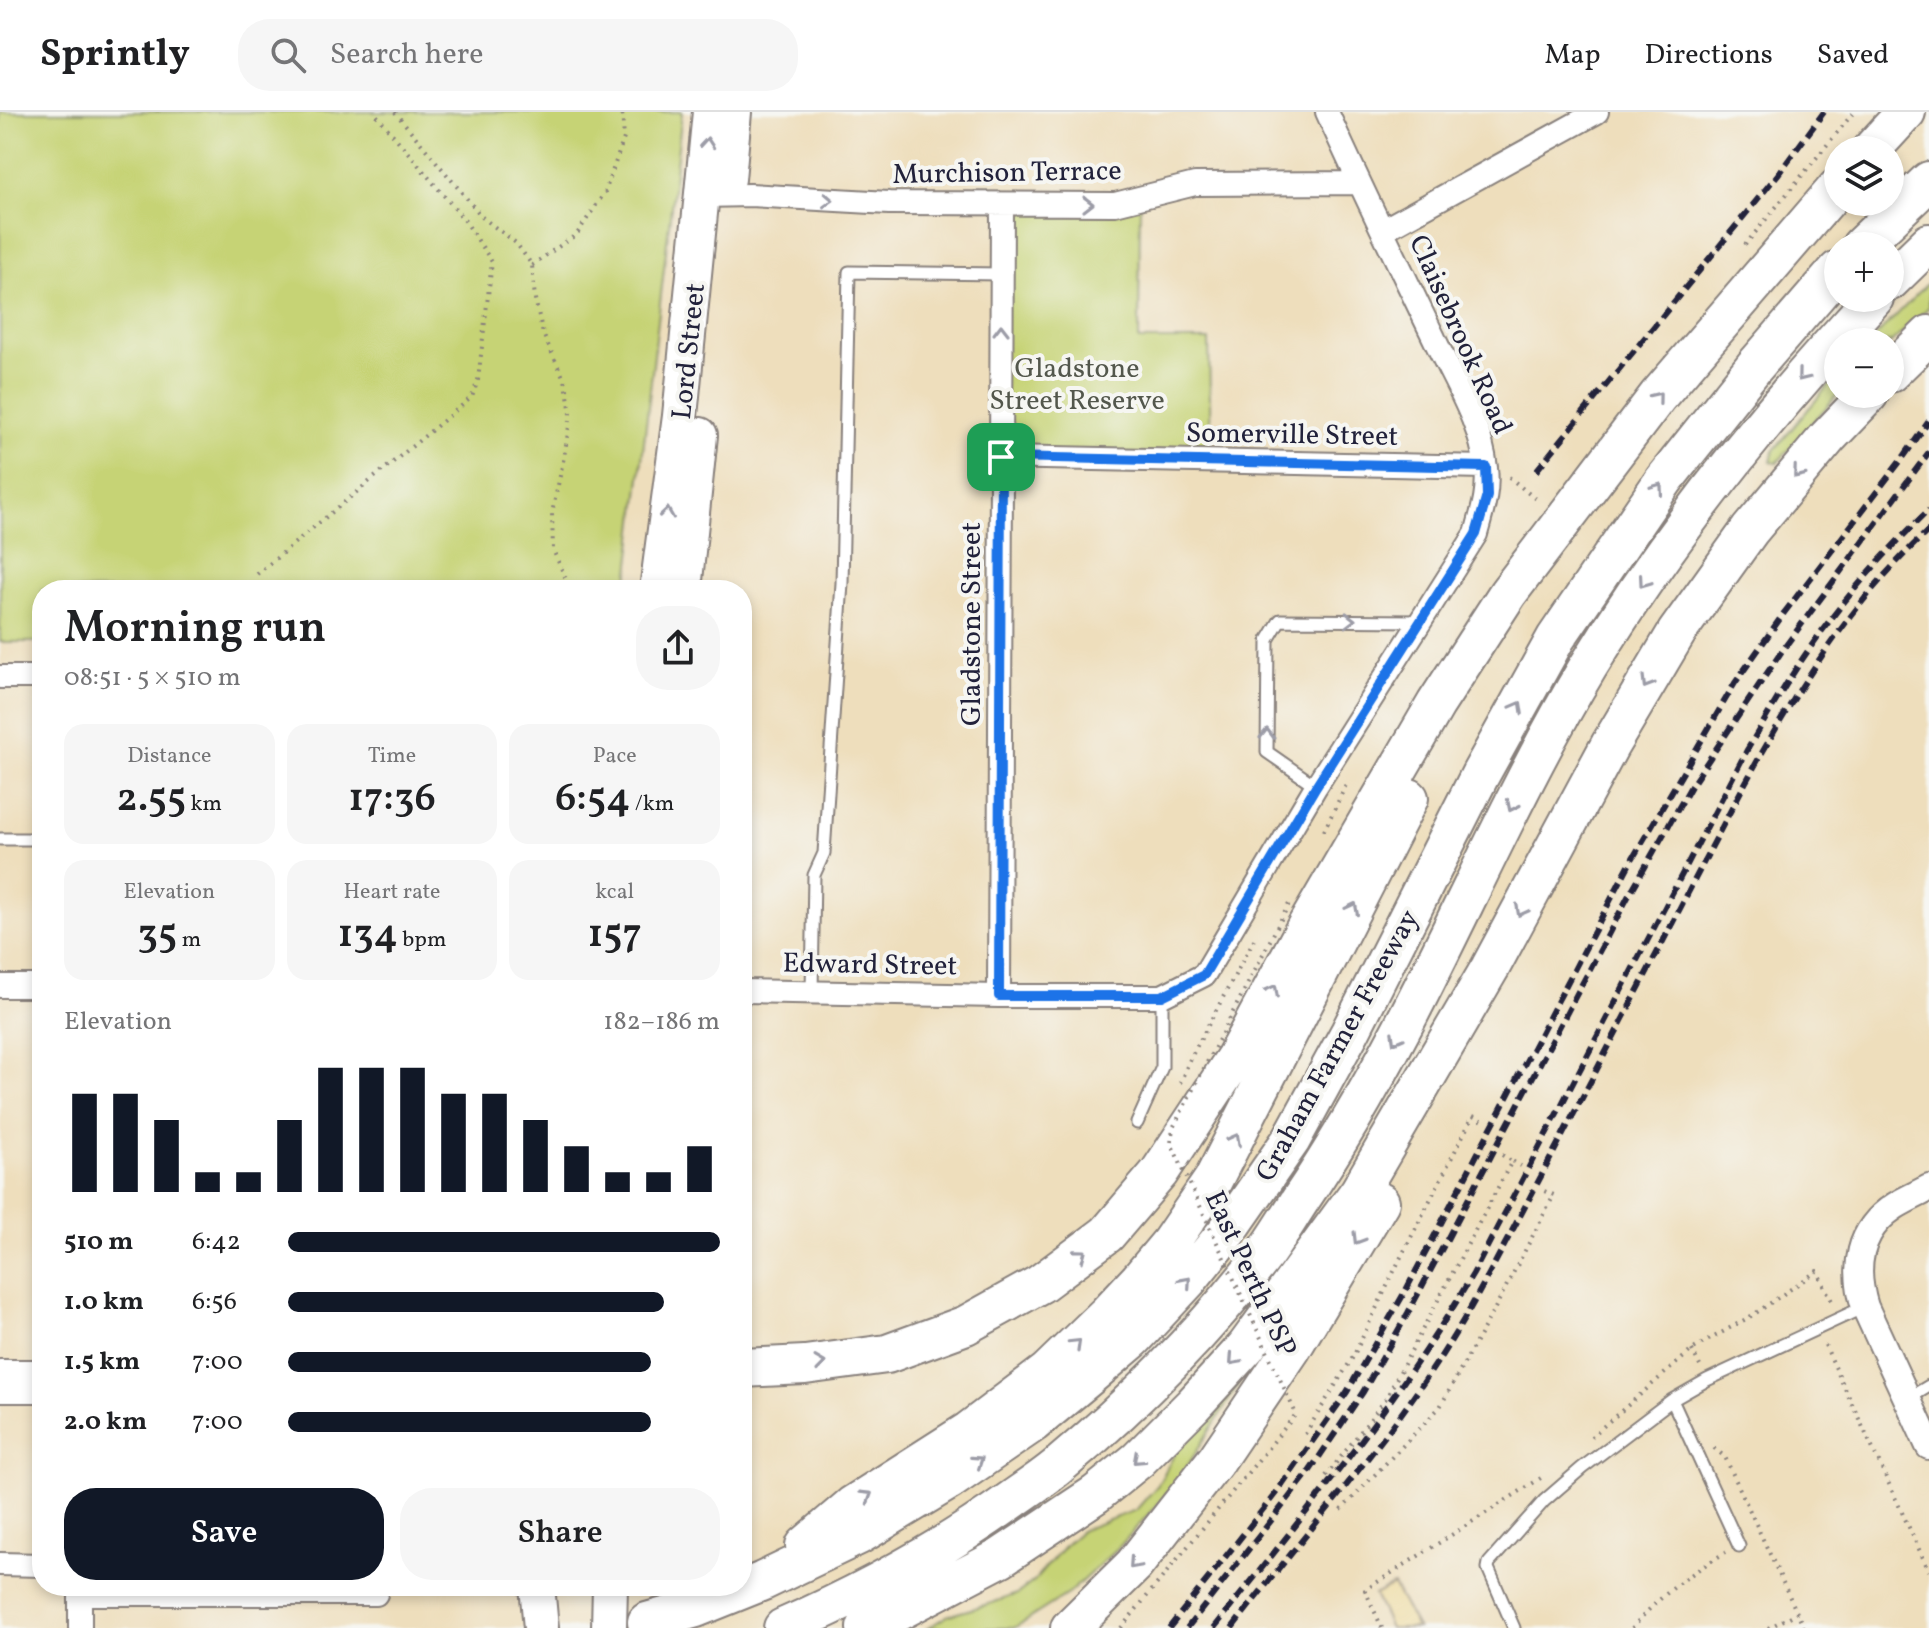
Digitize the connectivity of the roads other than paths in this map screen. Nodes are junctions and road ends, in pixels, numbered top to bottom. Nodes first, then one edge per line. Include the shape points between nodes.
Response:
1 (710, 112) edge
2 (734, 112) edge
3 (1327, 112) edge
4 (1597, 112) edge
5 (1906, 112) edge
6 (1884, 136) edge
7 (1929, 181) edge
8 (1358, 183) junction
9 (714, 195) junction
10 (1824, 203) edge
11 (1002, 204) junction
12 (1383, 230) junction
13 (1876, 232) edge
14 (1929, 243) edge
15 (1904, 267) edge
16 (1001, 274) junction
17 (1824, 286) edge
18 (1861, 312) edge
19 (1929, 335) edge
20 (1904, 359) edge
21 (1856, 408) edge
22 (1001, 457) junction
23 (1486, 467) junction
24 (1558, 503) junction
25 (658, 580) edge
26 (685, 580) edge
27 (1420, 621) junction
28 (0, 677) edge
29 (32, 677) edge
30 (1316, 786) junction
31 (0, 839) edge
32 (32, 839) edge
33 (1490, 968) junction
34 (0, 986) edge
35 (32, 986) edge
36 (752, 991) edge
37 (812, 991) junction
38 (999, 996) junction
39 (1162, 996) junction
40 (1137, 1123) dead end
41 (1929, 1188) edge
42 (1865, 1307) junction
43 (752, 1368) edge
44 (0, 1371) edge
45 (32, 1371) edge
46 (0, 1391) edge
47 (32, 1391) edge
48 (1918, 1392) edge
49 (1672, 1400) junction
50 (1929, 1446) edge
51 (1739, 1546) road end
52 (0, 1564) edge
53 (32, 1565) edge
54 (763, 1581) junction
55 (752, 1585) edge
56 (80, 1596) edge
57 (538, 1596) edge
58 (610, 1596) edge
59 (726, 1596) edge
60 (647, 1622) dead end
61 (80, 1628) edge
62 (541, 1628) edge
63 (609, 1628) edge
64 (783, 1628) edge
65 (866, 1628) edge
66 (1070, 1628) edge
67 (1514, 1628) edge

9 -> 1 main road, Lord Street
2 - 9 main road, Lord Street
3 - 8 street, Claisebrook Road
4 - 12 street
5 - 6 highway
7 - 13 highway
11 -> 8 street, Murchison Terrace via 1115,204 1195,184
8 - 12 street, Claisebrook Road
9 -> 11 street, Murchison Terrace
25 -> 9 main road, Lord Street
9 - 26 main road, Lord Street
24 -> 10 highway
11 - 16 street, Gladstone Street
12 - 23 street, Claisebrook Road via 1478,431
14 - 15 highway
22 -> 16 street, Gladstone Street
16 - 37 lane via 849,272 842,583 824,853 814,875
54 -> 17 highway, Graham Farmer Freeway via 859,1535 1033,1423 1133,1339 1187,1281 1291,1140 1556,638 1664,480
18 -> 64 highway, Graham Farmer Freeway via 1810,366 1693,513 1589,665 1535,760 1401,1030 1329,1158 1267,1251 1172,1361 1060,1465 916,1561
19 - 20 highway
21 -> 33 highway via 1750,530 1677,632
22 - 23 street, Somerville Street
22 - 38 street, Gladstone Street
23 - 27 street, Claisebrook Road via 1487,496 1476,534
43 -> 24 highway via 887,1354 927,1340 1040,1284 1107,1234 1159,1173 1235,1058 1306,927
54 -> 24 highway via 853,1505 969,1431 1047,1372 1170,1243 1213,1180 1288,1037
27 - 30 street, Claisebrook Road
30 -> 27 lane via 1267,752 1268,640 1280,620
28 - 29 street
30 - 39 street, Edward Street via 1204,975
31 - 32 lane
33 -> 65 highway via 1359,1192 1246,1347 1193,1405 1138,1460 1048,1527
33 -> 66 highway via 1379,1205 1292,1348 1217,1459 1134,1565
34 - 35 street
36 - 37 street, Edward Street
37 - 38 street, Edward Street
38 - 39 street, Edward Street
39 - 40 lane via 1162,1067
41 - 42 street via 1894,1207 1867,1235 1858,1268
42 - 48 street
42 - 49 lane
44 - 45 street
46 - 47 street
48 - 50 street
49 - 51 lane
49 - 67 lane via 1544,1501 1489,1563
52 - 53 street
54 - 55 highway, Graham Farmer Freeway
56 - 61 street
57 - 62 main road
58 - 63 main road
59 - 60 highway, Graham Farmer Freeway

